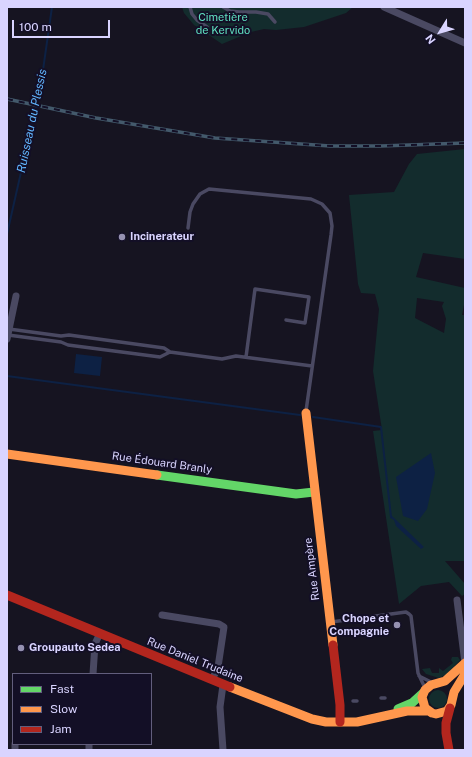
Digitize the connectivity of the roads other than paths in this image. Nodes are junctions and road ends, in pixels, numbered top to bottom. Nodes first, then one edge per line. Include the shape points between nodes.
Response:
1 (190, 7) edge
2 (223, 7) edge
3 (384, 7) edge
4 (392, 9) edge
5 (275, 22) dead end
6 (207, 26) dead end
7 (465, 43) edge
8 (188, 228) dead end
9 (16, 296) dead end
10 (286, 320) dead end
11 (8, 334) edge
12 (170, 352) junction
13 (246, 357) junction
14 (312, 366) junction
15 (306, 413) joint
16 (7, 454) edge
17 (314, 492) junction
18 (8, 596) edge
19 (456, 600) dead end
20 (162, 615) dead end
21 (330, 622) junction
22 (100, 633) junction
23 (415, 652) junction
24 (410, 653) dead end
25 (465, 663) edge
26 (94, 673) edge
27 (465, 674) edge
28 (419, 676) junction
29 (212, 680) junction
30 (436, 684) junction
31 (223, 685) junction
32 (424, 692) junction
33 (453, 698) junction
34 (450, 708) junction
35 (430, 712) junction
36 (376, 718) junction
37 (340, 722) junction
38 (223, 750) edge
39 (445, 750) edge
40 (449, 750) edge

1 - 6 lane via 197,20
2 - 5 lane via 230,11 268,14
3 - 4 street
4 - 7 street
8 - 14 lane via 193,204 200,194 209,189 311,199 326,208 332,226
9 - 11 street
10 - 13 lane via 305,323 309,296 255,289
11 - 12 lane via 69,335 164,348
11 - 12 lane via 160,357
12 - 13 lane via 222,359
13 - 14 lane
14 - 15 lane
15 - 17 main road, Rue Ampère
16 - 17 main road, Rue Édouard Branly via 296,494
17 - 21 main road, Rue Ampère
18 - 22 main road, Rue Daniel Trudaine
19 - 25 street
20 - 29 street via 224,627 218,667
21 - 23 lane via 406,612 411,616
21 - 37 main road, Rue Ampère
22 - 26 street via 95,644
22 - 29 main road, Rue Daniel Trudaine
23 - 24 lane
23 - 28 lane
25 - 30 main road via 451,676
27 - 33 main road
28 - 30 lane
28 - 32 lane
29 - 31 main road, Rue Daniel Trudaine
30 - 32 main road
30 - 33 main road via 448,688
31 - 37 main road, Rue Daniel Trudaine via 303,716 326,722
31 - 38 street via 220,707
32 - 35 main road via 423,705
32 - 36 main road, Rue Daniel Trudaine via 412,703
33 - 34 main road
34 - 35 main road via 443,713
34 - 40 main road via 446,723
35 - 36 main road, Rue Daniel Trudaine via 407,711
35 - 39 main road via 438,724
36 - 37 main road, Rue Daniel Trudaine

